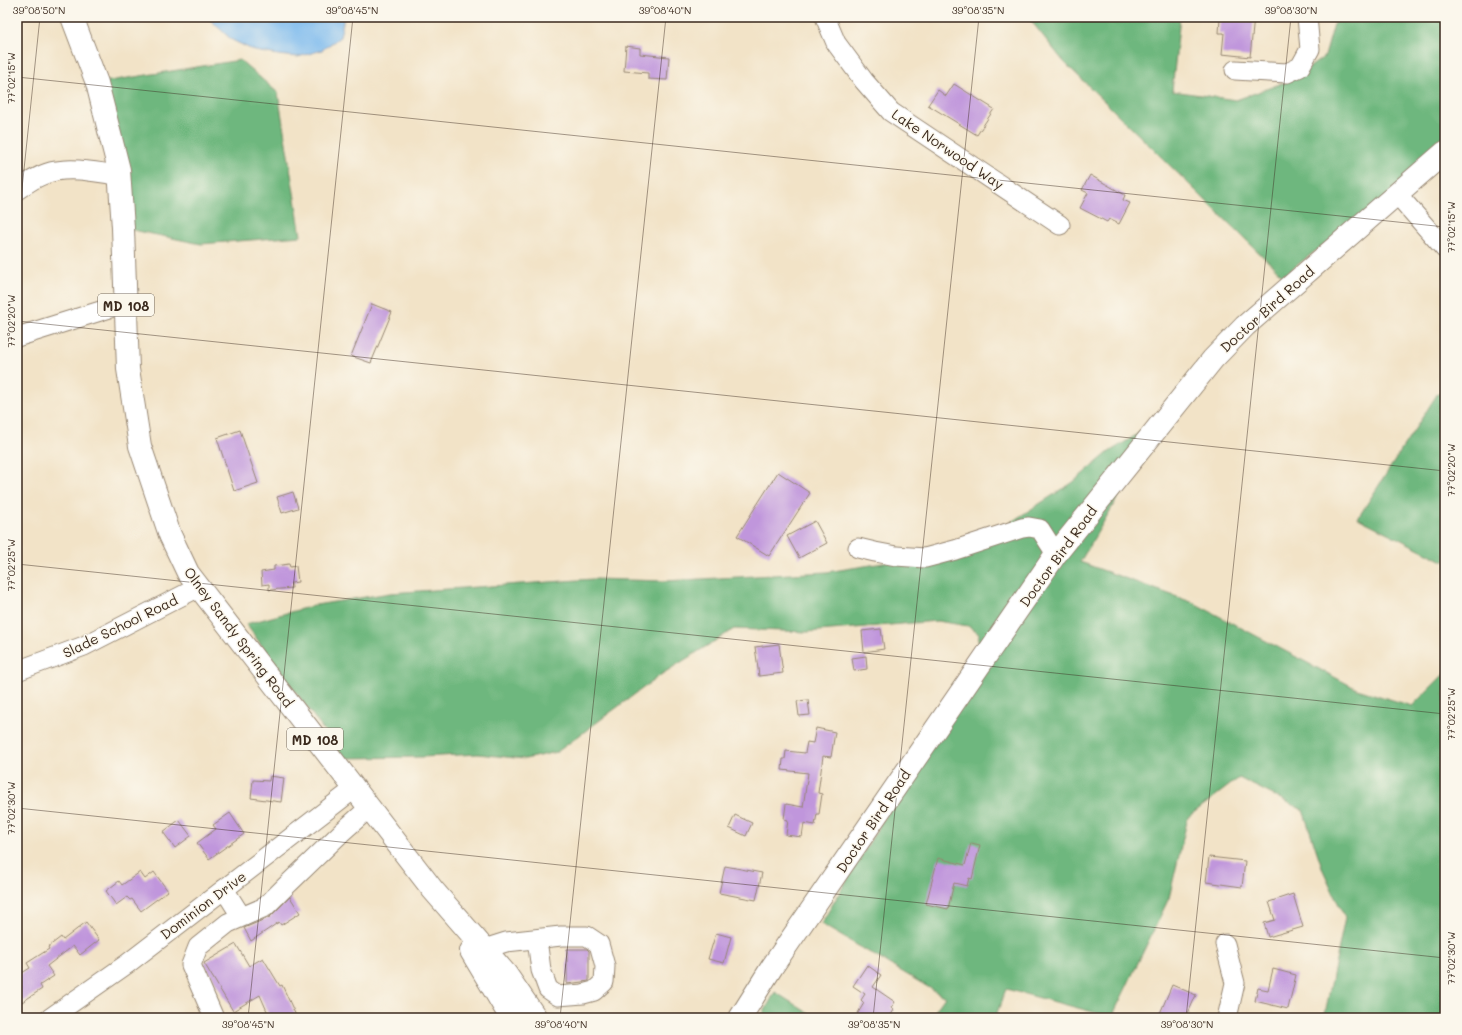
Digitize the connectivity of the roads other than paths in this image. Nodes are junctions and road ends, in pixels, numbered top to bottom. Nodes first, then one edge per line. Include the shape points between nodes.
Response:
1 (72, 17) edge
2 (825, 17) edge
3 (1307, 17) edge
4 (1235, 70) dead end
5 (1445, 152) edge
6 (119, 175) junction
7 (17, 190) edge
8 (1397, 194) junction
9 (1060, 224) dead end
10 (1445, 249) edge
11 (126, 304) junction
12 (17, 337) edge
13 (858, 548) dead end
14 (1056, 554) junction
15 (199, 587) junction
16 (17, 671) edge
17 (354, 789) junction
18 (369, 808) junction
19 (224, 889) junction
20 (432, 890) junction
21 (241, 916) junction
22 (537, 939) dead end
23 (1225, 944) dead end
24 (484, 949) junction
25 (506, 1016) edge
26 (50, 1018) edge
27 (214, 1018) edge
28 (536, 1018) edge
29 (740, 1018) edge
30 (1227, 1018) edge

1 - 6 main road, Olney Sandy Spring Road / MD 108 via 97,83
2 - 9 street, Lake Norwood Way via 836,43 891,112
3 - 4 street via 1310,49 1300,67 1286,73
5 - 8 main road, Doctor Bird Road
6 - 7 street via 56,171 35,178
6 - 11 main road, Olney Sandy Spring Road / MD 108
8 - 10 street
8 - 14 main road, Doctor Bird Road via 1245,326 1212,359
11 - 12 street
11 - 15 main road, Olney Sandy Spring Road / MD 108 via 128,369 140,446 170,534 188,572
13 - 14 street via 896,556 925,558 1029,527 1040,529
14 - 29 main road, Doctor Bird Road via 772,967
15 - 16 street, Slade School Road via 84,646
15 - 17 main road, Olney Sandy Spring Road / MD 108
17 - 18 main road, Olney Sandy Spring Road / MD 108
17 - 19 street, Dominion Drive
18 - 20 main road, Olney Sandy Spring Road / MD 108
18 - 21 street via 265,908
19 - 21 street
19 - 26 street, Dominion Drive via 127,964
20 - 24 main road, Olney Sandy Spring Road / MD 108
20 - 25 main road, Olney Sandy Spring Road / MD 108 via 492,984
21 - 27 street via 198,947 191,965
22 - 24 street via 506,942
23 - 30 street via 1235,982
24 - 28 main road, Olney Sandy Spring Road / MD 108 via 506,974

